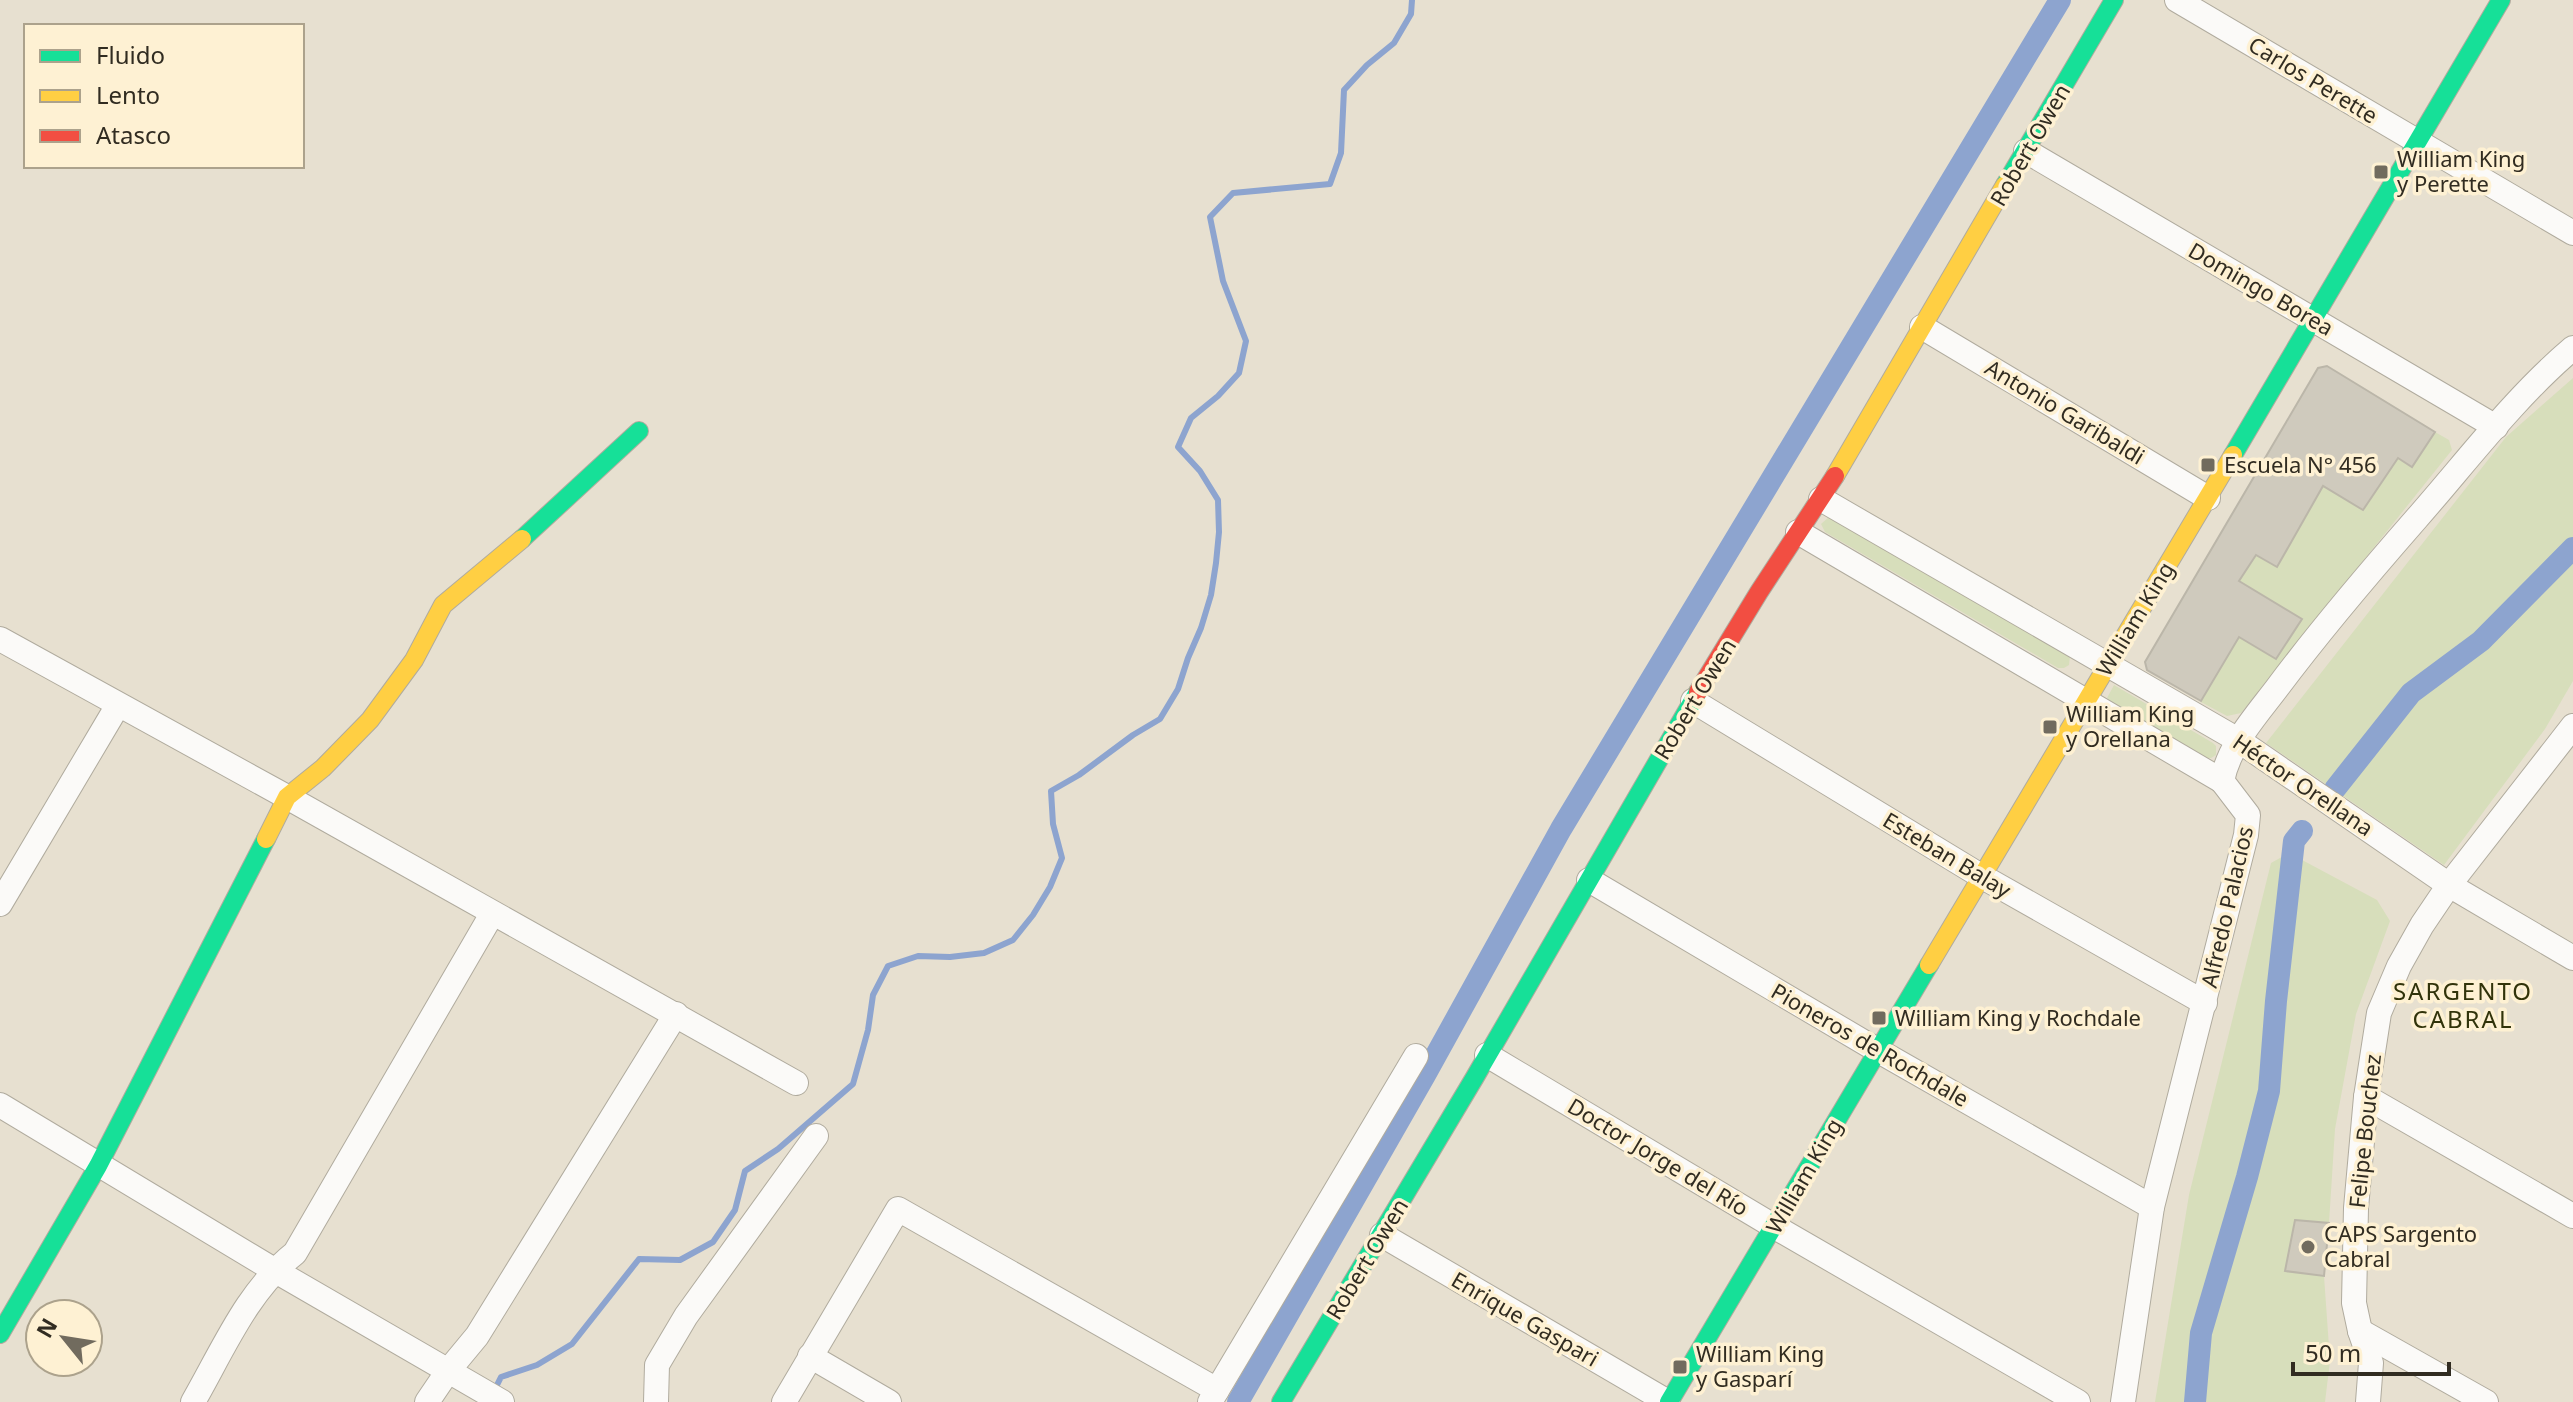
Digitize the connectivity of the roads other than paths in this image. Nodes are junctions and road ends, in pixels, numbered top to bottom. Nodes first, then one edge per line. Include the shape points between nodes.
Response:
1 (2114, 0) edge
2 (2177, 0) edge
3 (2501, 0) edge
4 (2418, 142) junction
5 (2026, 151) junction
6 (2573, 233) edge
7 (2313, 321) junction
8 (1922, 327) junction
9 (2573, 348) edge
10 (2496, 427) junction
11 (639, 431) dead end
12 (2208, 498) junction
13 (1821, 499) junction
14 (1798, 532) junction
15 (0, 639) edge
16 (2107, 665) junction
17 (1693, 701) junction
18 (2085, 701) junction
19 (118, 705) junction
20 (2573, 726) edge
21 (2238, 740) junction
22 (2222, 781) junction
23 (287, 797) junction
24 (1981, 876) junction
25 (1589, 880) junction
26 (2449, 885) junction
27 (0, 904) edge
28 (492, 914) junction
29 (2573, 958) edge
30 (2205, 1003) junction
31 (676, 1014) junction
32 (1877, 1050) junction
33 (1487, 1055) junction
34 (1416, 1056) dead end
35 (796, 1083) dead end
36 (2366, 1097) junction
37 (0, 1105) edge
38 (816, 1136) dead end
39 (98, 1166) junction
40 (2152, 1207) junction
41 (2573, 1216) edge
42 (1775, 1227) junction
43 (1382, 1235) junction
44 (274, 1270) junction
45 (2360, 1331) junction
46 (0, 1334) edge
47 (810, 1356) junction
48 (457, 1376) junction
49 (1214, 1396) edge
50 (193, 1402) edge
51 (427, 1402) edge
52 (502, 1402) edge
53 (656, 1402) edge
54 (784, 1402) edge
55 (889, 1402) edge
56 (1281, 1402) edge
57 (1668, 1402) edge
58 (2078, 1402) edge
59 (2123, 1402) edge
60 (2368, 1402) edge
61 (2486, 1402) edge

1 - 5 street, Robert Owen
2 - 4 street, Carlos Perette
3 - 4 street, William King
4 - 6 street, Carlos Perette
4 - 7 street, William King
5 - 7 street, Domingo Borea
5 - 8 street, Robert Owen
7 - 10 street, Domingo Borea
7 - 12 street, William King
8 - 12 street, Antonio Garibaldi
8 - 13 street, Robert Owen
9 - 10 street
10 - 21 street via 2320,629
11 - 23 street via 443,605 414,660 370,720
12 - 16 street, William King
13 - 14 street, Robert Owen
13 - 16 street, Héctor Orellana
14 - 17 street, Robert Owen
14 - 18 street, Héctor Orellana
15 - 19 street
16 - 18 street, William King
16 - 21 street, Héctor Orellana
17 - 24 street, Esteban Balay
17 - 25 street, Robert Owen
18 - 22 street, Héctor Orellana
18 - 24 street, William King
19 - 23 street
19 - 27 street
20 - 26 street, Felipe Bouchez
21 - 22 street
21 - 26 street, Héctor Orellana
22 - 30 street, Alfredo Palacios via 2248,815
23 - 28 street
23 - 39 street
24 - 30 street, Esteban Balay
24 - 32 street, William King
25 - 32 street, Pioneros de Rochdale
25 - 33 street, Robert Owen
26 - 29 street, Héctor Orellana
26 - 36 street, Felipe Bouchez via 2399,966 2379,1013
28 - 31 street
28 - 44 street via 295,1253
30 - 40 street, Alfredo Palacios
31 - 35 street
31 - 48 street
32 - 40 street, Pioneros de Rochdale
32 - 42 street, William King
33 - 42 street, Doctor Jorge del Río
33 - 43 street, Robert Owen
34 - 49 street
36 - 41 street
36 - 45 street, Felipe Bouchez via 2356,1208 2354,1303
37 - 39 street
38 - 53 street via 686,1316 657,1365
39 - 44 street
39 - 46 street
40 - 59 street, Alfredo Palacios
42 - 57 street, William King
42 - 58 street, Doctor Jorge del Río
43 - 56 street, Robert Owen
43 - 57 street, Enrique Gaspari
44 - 48 street
44 - 50 street via 257,1290
45 - 60 street, Felipe Bouchez via 2371,1363
45 - 61 street
47 - 49 street via 898,1209
47 - 54 street
47 - 55 street
48 - 51 street
48 - 52 street

